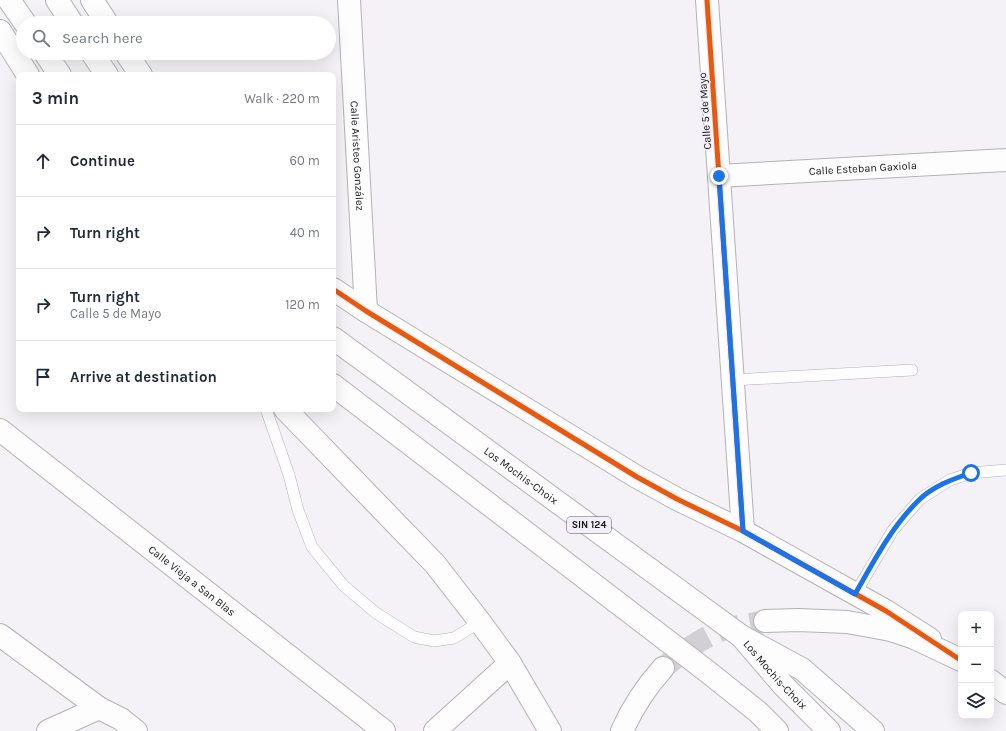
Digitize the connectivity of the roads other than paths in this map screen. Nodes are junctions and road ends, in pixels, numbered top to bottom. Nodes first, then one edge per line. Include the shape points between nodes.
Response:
1 (9, 0) edge
2 (57, 0) edge
3 (92, 0) edge
4 (349, 0) edge
5 (707, 0) edge
6 (20, 16) edge
7 (67, 16) edge
8 (102, 16) edge
9 (0, 31) edge
10 (16, 56) edge
11 (18, 60) edge
12 (50, 60) edge
13 (131, 60) edge
14 (26, 72) edge
15 (58, 72) edge
16 (139, 72) edge
17 (1006, 160) edge
18 (719, 176) junction
19 (336, 291) edge
20 (366, 311) junction
21 (336, 340) edge
22 (912, 370) dead end
23 (733, 380) junction
24 (336, 387) edge
25 (267, 412) edge
26 (288, 412) edge
27 (0, 430) edge
28 (1006, 470) edge
29 (743, 531) junction
30 (855, 594) junction
31 (765, 621) tunnel mouth
32 (480, 622) junction
33 (0, 635) edge
34 (741, 636) junction
35 (958, 658) edge
36 (958, 658) edge
37 (510, 664) junction
38 (663, 668) tunnel mouth
39 (994, 683) edge
40 (1006, 693) edge
41 (99, 708) junction
42 (48, 731) edge
43 (136, 731) edge
44 (384, 731) edge
45 (435, 731) edge
46 (550, 731) edge
47 (622, 731) edge
48 (777, 731) edge
49 (829, 731) edge
50 (873, 731) edge

1 - 6 main road
2 - 7 main road
3 - 8 main road
4 - 20 main road, Calle Aristeo González
5 - 18 main road, Calle 5 de Mayo
9 - 10 main road
11 - 14 main road
12 - 15 main road
13 - 16 main road
17 - 18 main road, Calle Esteban Gaxiola
18 - 23 main road, Calle 5 de Mayo
19 - 20 main road
20 - 29 main road via 637,477
21 - 34 main road, Los Mochis-Choix / SIN 124
22 - 23 lane
23 - 29 main road, Calle 5 de Mayo
24 - 48 main road via 708,672 758,712
25 - 32 lane via 312,547 344,586 376,613 414,637 434,641 454,638
26 - 32 main road via 435,564
27 - 44 main road, Calle Vieja a San Blas
28 - 30 lane via 971,473 950,480 920,499 893,530
29 - 30 main road
30 - 35 main road
31 - 36 main road via 847,622 891,630
32 - 37 main road
33 - 41 main road
34 - 49 main road, Los Mochis-Choix / SIN 124
34 - 50 main road via 802,669
37 - 45 main road
37 - 46 main road
38 - 47 main road via 636,702
39 - 40 main road
41 - 42 main road
41 - 43 main road via 121,719

